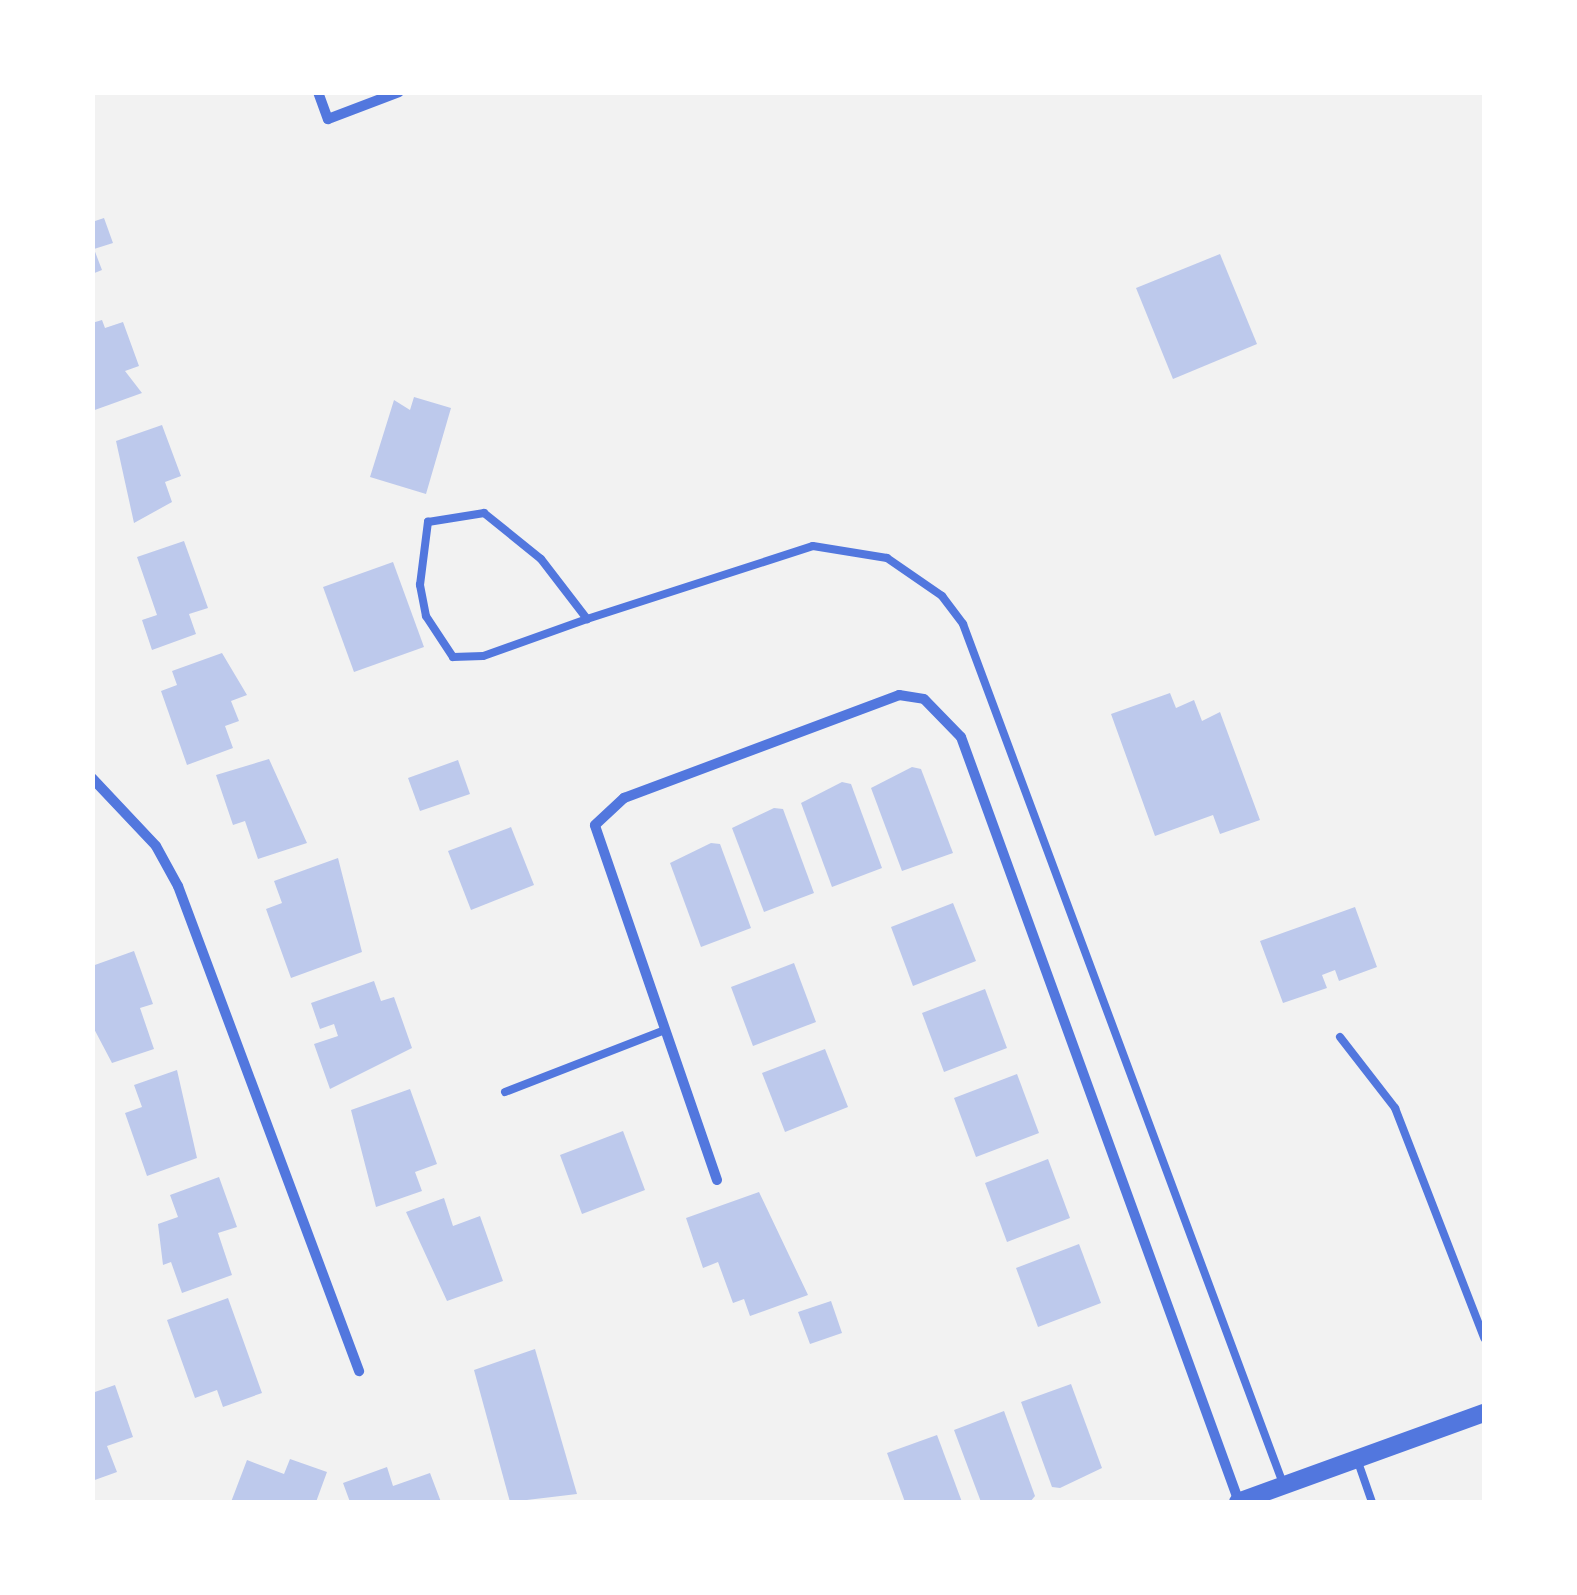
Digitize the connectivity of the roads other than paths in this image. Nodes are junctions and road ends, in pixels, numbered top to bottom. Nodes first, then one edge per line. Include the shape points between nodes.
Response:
1 (318, 92) edge
2 (399, 92) edge
3 (588, 620) junction
4 (92, 778) edge
5 (662, 1031) junction
6 (1340, 1037) dead end
7 (504, 1092) dead end
8 (717, 1180) dead end
9 (1484, 1338) edge
10 (359, 1371) dead end
11 (1484, 1413) edge
12 (1357, 1459) junction
13 (1284, 1486) junction
14 (1238, 1502) edge
15 (1372, 1502) edge

1 - 2 street via 328,119
3 - 3 lane via 541,559 484,513 428,522 420,585 426,616 453,657 483,656
3 - 13 lane via 813,546 887,558 942,596 963,624
4 - 10 street via 156,846 191,915
5 - 7 lane
5 - 8 street
5 - 14 street via 595,825 624,798 899,695 924,700 961,738
6 - 9 lane via 1396,1108
11 - 12 street
12 - 13 street
12 - 15 lane
13 - 14 street

